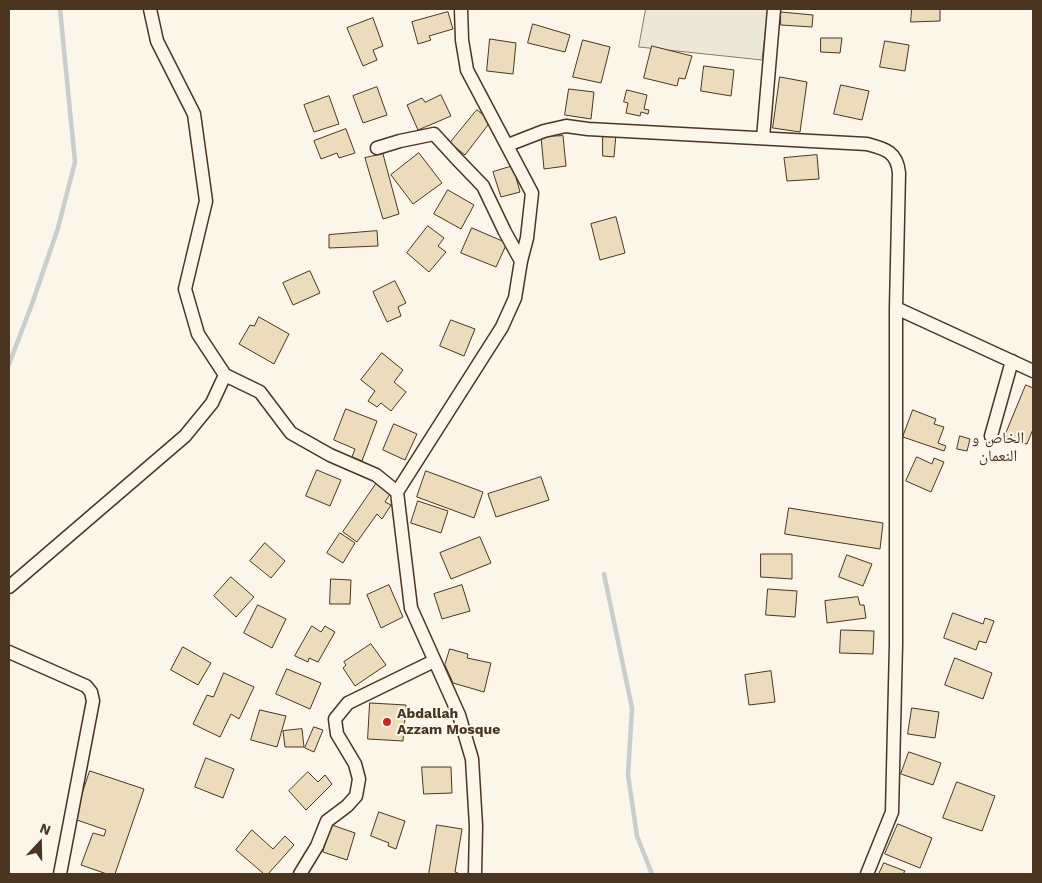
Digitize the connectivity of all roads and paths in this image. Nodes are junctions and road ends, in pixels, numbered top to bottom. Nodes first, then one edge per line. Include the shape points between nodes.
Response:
1 (150, 9) edge
2 (774, 9) edge
3 (463, 10) edge
4 (764, 138) junction
5 (508, 145) junction
6 (377, 148) dead end
7 (521, 261) junction
8 (896, 308) junction
9 (1012, 361) junction
10 (1033, 371) edge
11 (225, 375) junction
12 (991, 436) dead end
13 (397, 492) junction
14 (9, 586) edge
15 (9, 652) edge
16 (434, 661) junction
17 (60, 874) edge
18 (300, 874) edge
19 (475, 874) edge
20 (867, 874) edge

1 - 11 street via 157,41 194,114 206,201 185,289 198,334
2 - 4 street
3 - 5 street via 462,40 467,70
4 - 5 street via 566,126
4 - 8 street via 867,144 894,155 900,173
5 - 7 street via 532,193
6 - 7 street via 434,134 483,186
7 - 13 street via 515,298 502,327
8 - 9 street
8 - 20 street via 896,644 892,812
9 - 10 street
9 - 12 street
11 - 13 street via 260,392 291,433 376,475
11 - 14 street via 212,403 185,436
13 - 16 street via 411,608
15 - 17 street via 86,686 91,692 93,701
16 - 18 street via 348,703 335,720 337,734 355,764 359,779 356,796 327,821
16 - 19 street via 458,715 472,759

